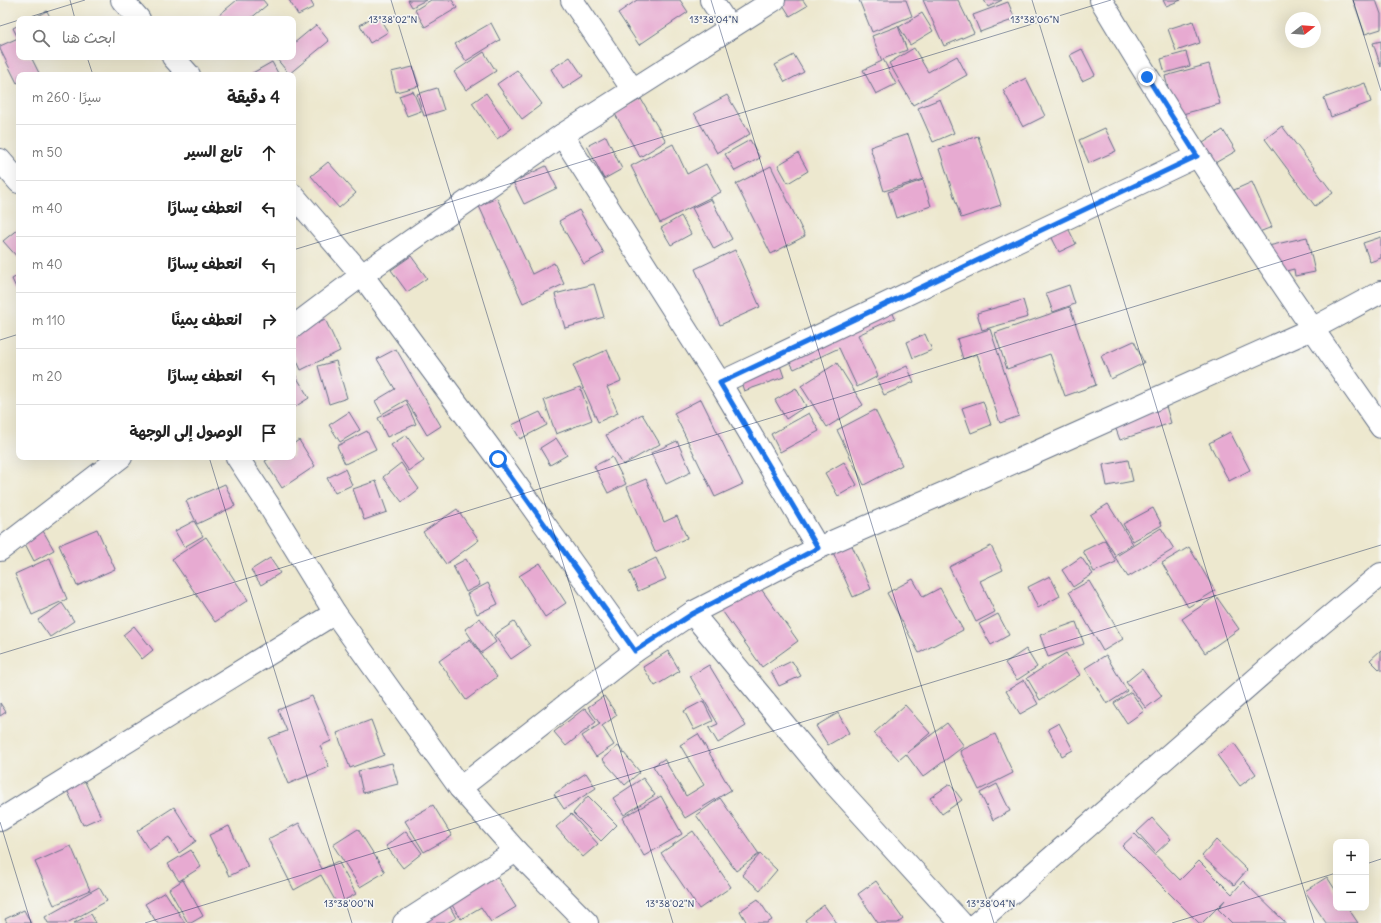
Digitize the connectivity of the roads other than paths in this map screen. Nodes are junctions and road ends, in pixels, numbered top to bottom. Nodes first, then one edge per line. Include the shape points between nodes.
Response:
1 (122, 0) edge
2 (572, 0) edge
3 (711, 0) edge
4 (774, 0) edge
5 (1101, 0) edge
6 (136, 16) edge
7 (730, 28) junction
8 (176, 60) edge
9 (186, 72) edge
10 (633, 90) junction
11 (562, 135) junction
12 (1197, 156) junction
13 (0, 160) edge
14 (16, 179) edge
15 (296, 198) edge
16 (362, 275) junction
17 (1381, 292) edge
18 (296, 325) edge
19 (1312, 329) junction
20 (720, 383) junction
21 (1381, 426) edge
22 (117, 460) edge
23 (239, 460) edge
24 (818, 548) junction
25 (0, 550) edge
26 (1381, 574) edge
27 (335, 613) junction
28 (692, 614) junction
29 (635, 651) junction
30 (460, 788) junction
31 (0, 820) edge
32 (516, 851) junction
33 (404, 923) edge
34 (587, 923) edge
35 (961, 923) edge
36 (977, 923) edge

1 - 6 street
2 - 10 street
3 - 7 street
4 - 7 street
5 - 12 street
7 - 10 street
8 - 9 street
10 - 11 street
11 - 16 street
11 - 20 street
12 - 19 street
12 - 20 street
13 - 14 street
15 - 16 street
16 - 18 street
16 - 29 street
17 - 19 street
19 - 21 street
19 - 24 street
20 - 24 street
22 - 25 street
23 - 27 street
24 - 28 street
26 - 36 street via 1279,659
27 - 30 street
27 - 31 street
28 - 29 street
28 - 35 street via 828,777
29 - 30 street
30 - 32 street
32 - 33 street
32 - 34 street

